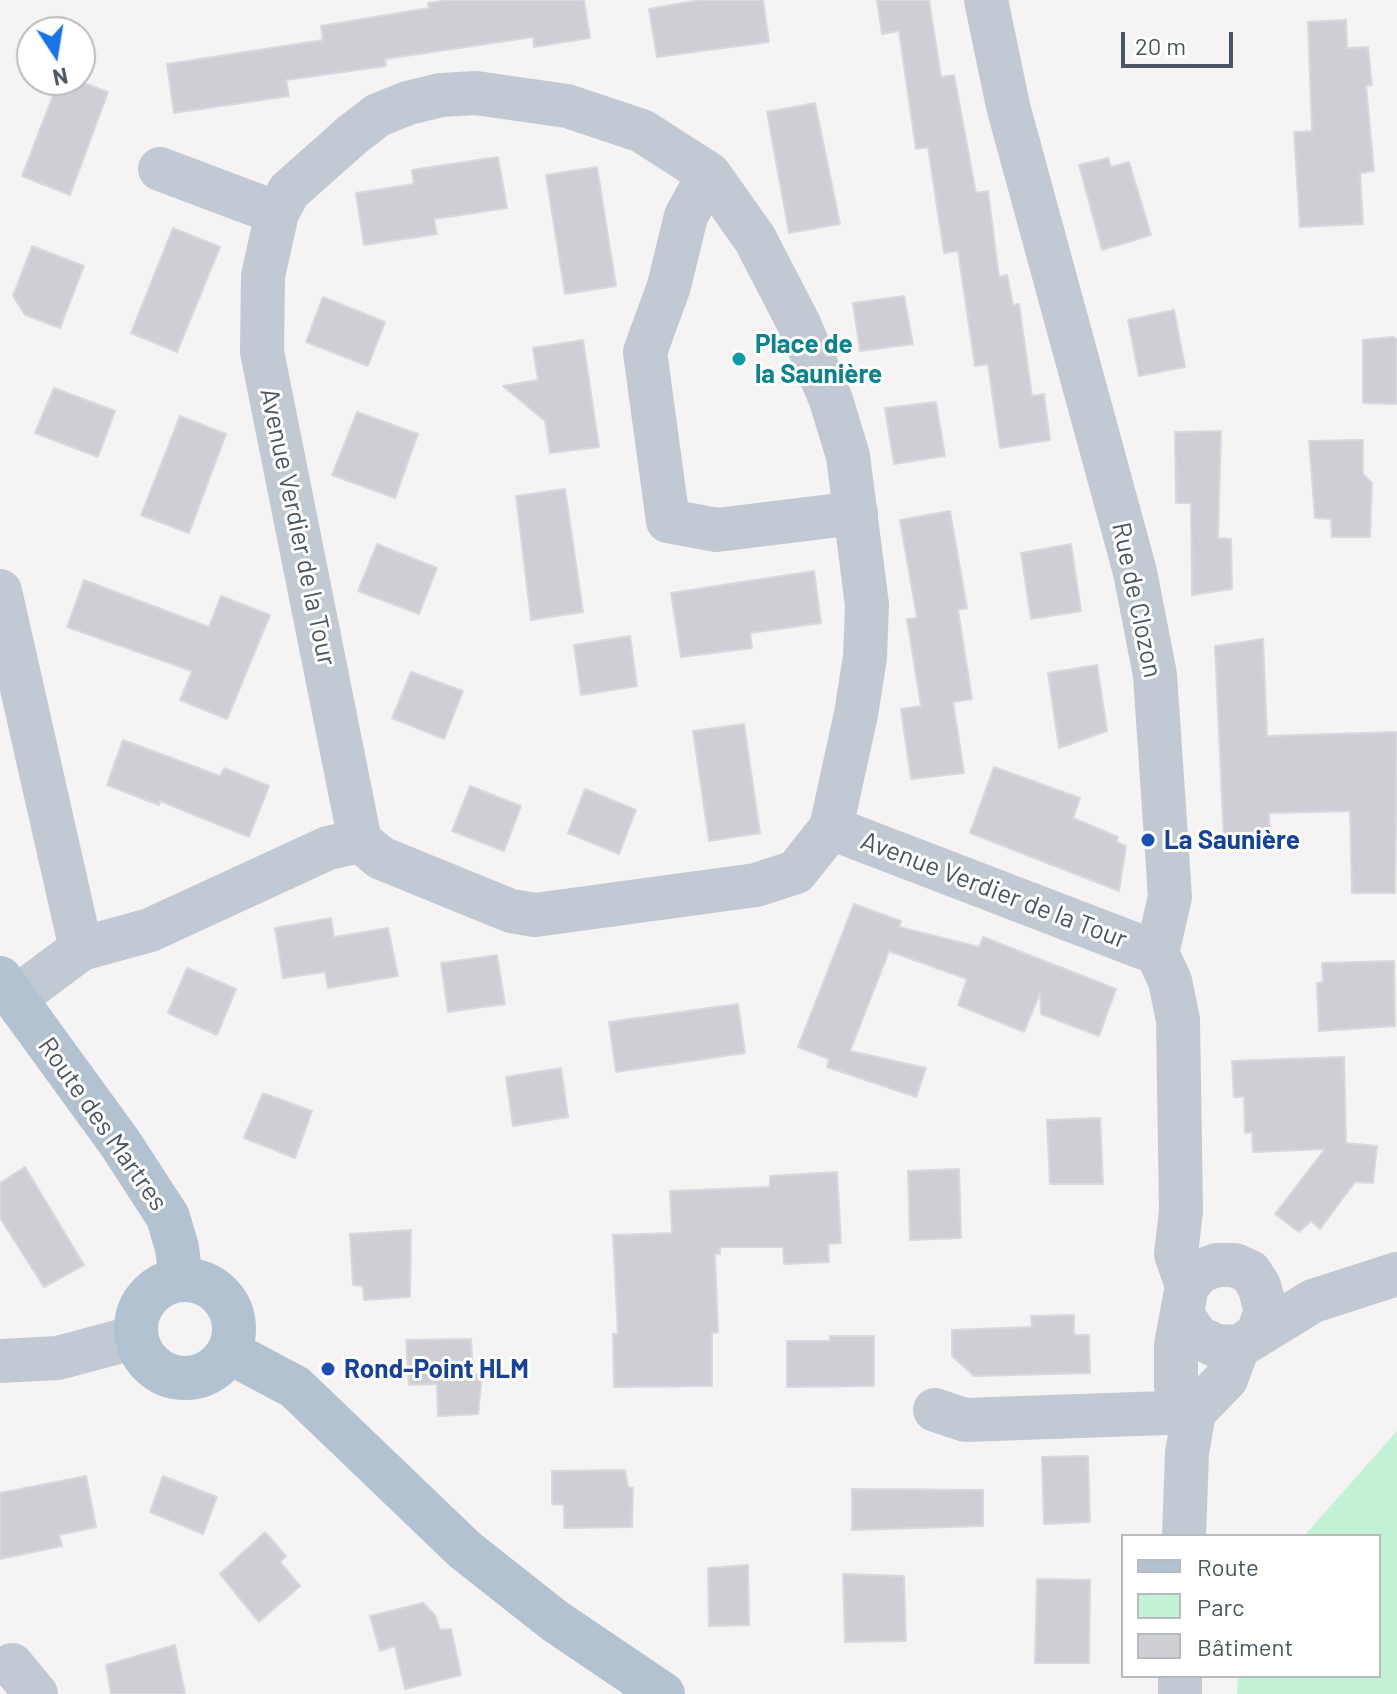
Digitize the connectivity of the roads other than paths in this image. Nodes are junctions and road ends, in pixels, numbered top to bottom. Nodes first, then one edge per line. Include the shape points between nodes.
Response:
1 (986, 0) edge
2 (160, 169) dead end
3 (709, 174) junction
4 (277, 213) junction
5 (856, 513) junction
6 (0, 591) edge
7 (831, 828) junction
8 (360, 841) junction
9 (81, 949) junction
10 (1157, 953) junction
11 (8, 988) edge
12 (1181, 1211) junction
13 (1397, 1259) edge
14 (1242, 1268) junction
15 (1397, 1274) edge
16 (181, 1280) junction
17 (1185, 1301) junction
18 (136, 1337) junction
19 (1248, 1340) junction
20 (229, 1352) junction
21 (0, 1361) edge
22 (935, 1410) dead end
23 (1194, 1412) junction
24 (1184, 1534) edge
25 (663, 1694) edge

1 - 10 street, Rue de Clozon via 1008,106 1135,572 1155,675 1170,897
2 - 4 street
3 - 4 street, Avenue Verdier de la Tour via 642,131 567,106 476,93 441,95 378,115 289,191
3 - 5 street, Avenue Verdier de la Tour via 755,239 799,324 848,456
3 - 5 street via 686,216 645,352 668,521 717,530
4 - 8 street, Avenue Verdier de la Tour via 263,276 262,352
5 - 7 street, Avenue Verdier de la Tour via 867,605 865,657
6 - 9 street
7 - 8 street, Avenue Verdier de la Tour via 796,872 756,885 535,915 511,911 381,858
7 - 10 street, Avenue Verdier de la Tour
8 - 9 street via 328,848 150,930
9 - 11 street
10 - 12 street via 1170,981 1178,1020
11 - 16 main road, Route des Martres via 168,1217
12 - 14 street
12 - 17 street via 1176,1254
13 - 14 street via 1320,1281
14 - 17 street via 1217,1265 1200,1271
14 - 19 street via 1259,1286 1266,1311
15 - 19 street via 1313,1301
16 - 18 main road via 165,1284 142,1305
16 - 20 main road via 196,1280 222,1295 234,1323
17 - 19 street via 1197,1337 1217,1346
17 - 23 street via 1176,1345 1176,1386
18 - 20 main road via 150,1364 177,1377 207,1373
18 - 21 street via 58,1358
19 - 23 street via 1226,1379
20 - 25 main road via 295,1387 465,1550 555,1621
22 - 23 street via 965,1420
23 - 24 street

